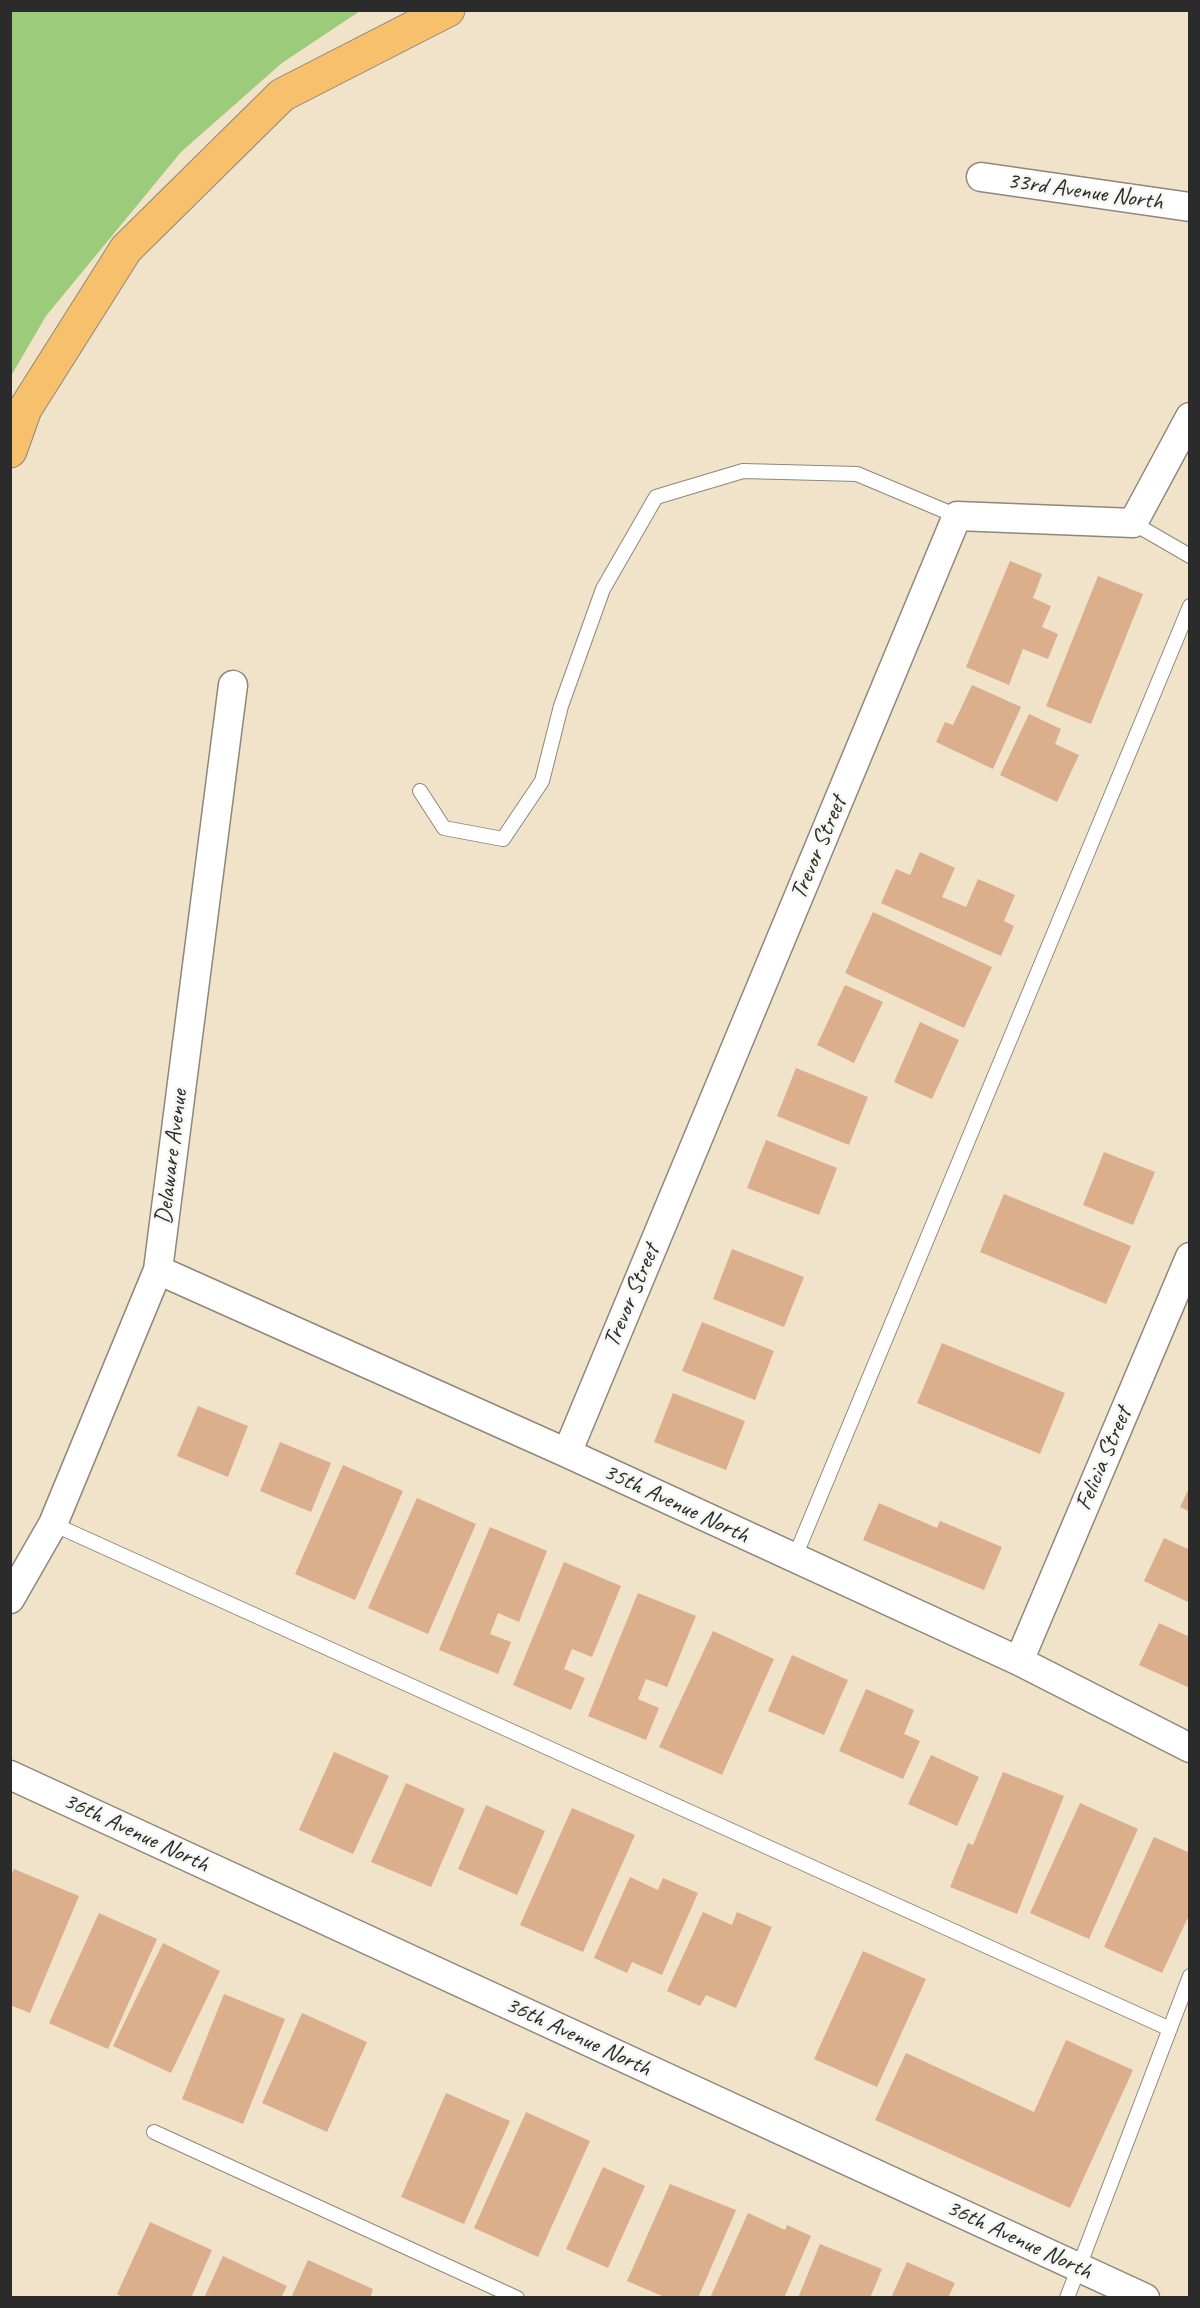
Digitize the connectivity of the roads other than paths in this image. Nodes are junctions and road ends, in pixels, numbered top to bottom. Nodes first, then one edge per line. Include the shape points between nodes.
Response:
1 (448, 10) edge
2 (981, 177) dead end
3 (1190, 207) edge
4 (1190, 417) edge
5 (10, 451) edge
6 (957, 516) junction
7 (1133, 523) junction
8 (1190, 556) edge
9 (1190, 606) edge
10 (233, 685) dead end
11 (420, 791) dead end
12 (1190, 1257) edge
13 (158, 1270) junction
14 (567, 1453) junction
15 (53, 1524) junction
16 (794, 1559) junction
17 (10, 1599) edge
18 (1019, 1661) junction
19 (1190, 1748) edge
20 (10, 1775) edge
21 (1190, 1976) edge
22 (1170, 2029) junction
23 (154, 2132) dead end
24 (1078, 2267) junction
25 (517, 2298) edge
26 (1067, 2298) edge
27 (1145, 2298) edge

1 - 5 highway via 282,95 126,249 25,409
2 - 3 street, 33rd Avenue North
4 - 7 street
6 - 7 street
6 - 11 lane via 857,474 743,471 656,497 603,589 561,706 542,781 503,839 444,828
6 - 14 street, Trevor Street
7 - 8 lane
9 - 16 lane
10 - 13 street, Delaware Avenue
12 - 18 street, Felicia Street
13 - 14 street, 35th Avenue North
13 - 15 street, Delaware Avenue
14 - 16 street, 35th Avenue North
15 - 17 street, Delaware Avenue
15 - 22 lane
16 - 18 street, 35th Avenue North
18 - 19 street, 35th Avenue North
20 - 24 street, 36th Avenue North
21 - 22 lane
22 - 24 lane
23 - 25 lane
24 - 26 lane
24 - 27 street, 36th Avenue North

